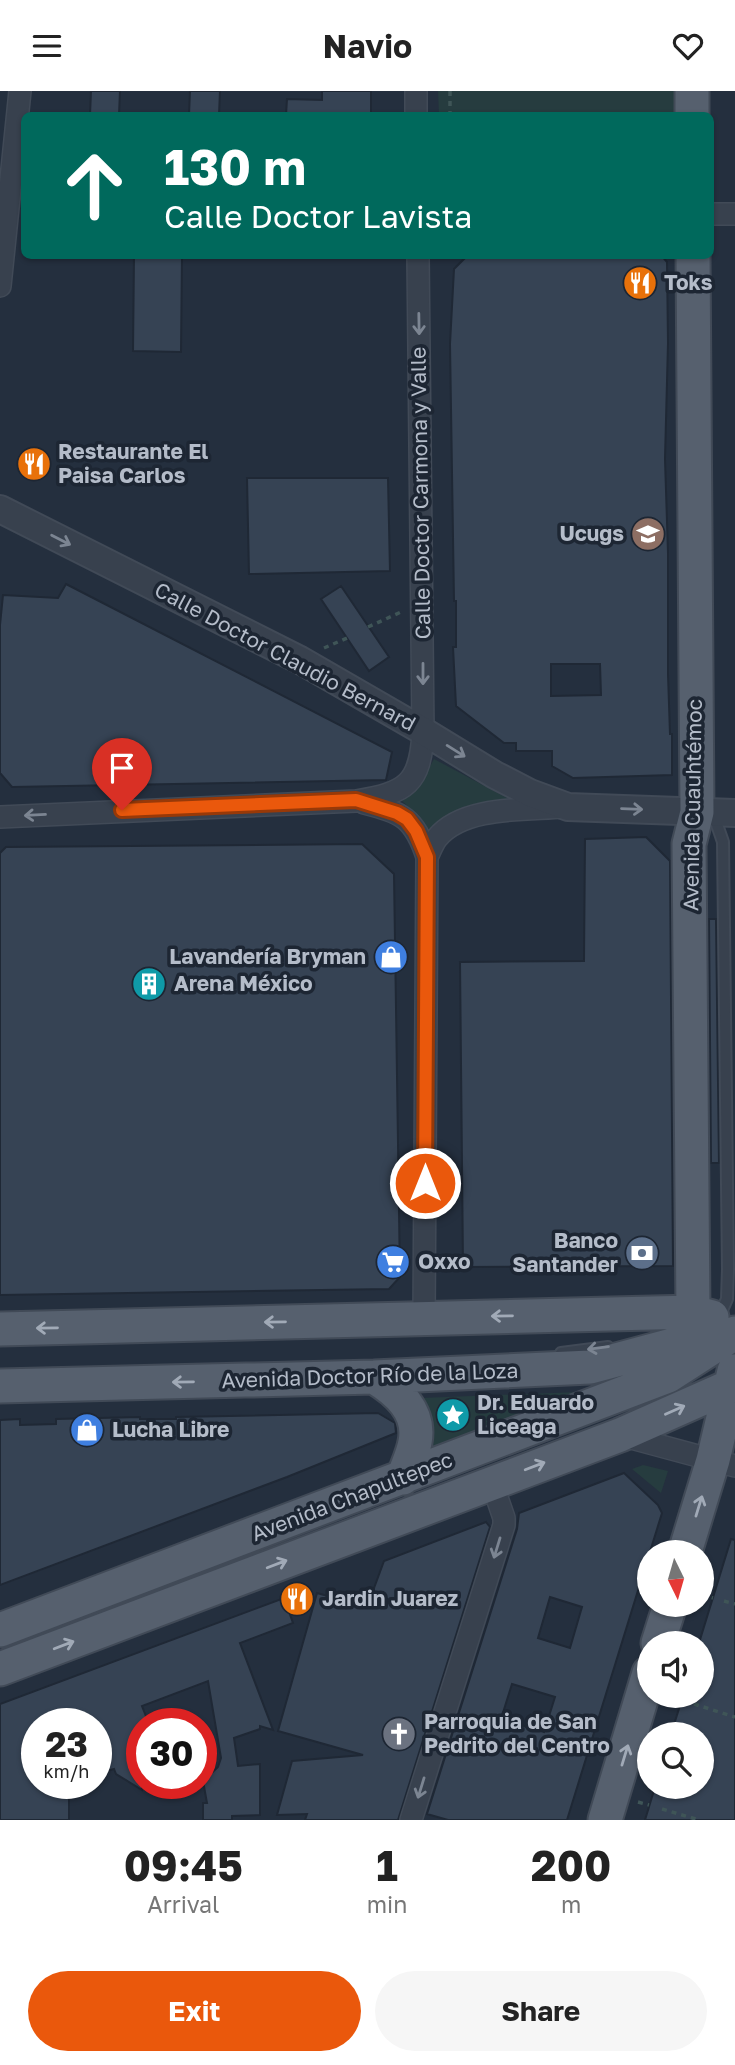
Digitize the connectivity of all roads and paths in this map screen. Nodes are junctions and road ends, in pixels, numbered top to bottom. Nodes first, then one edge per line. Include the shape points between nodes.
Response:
1 (20, 91) edge
2 (416, 91) edge
3 (450, 91) edge
4 (692, 91) edge
5 (416, 112) edge
6 (450, 112) edge
7 (692, 112) edge
8 (11, 204) edge
9 (714, 214) edge
10 (735, 214) edge
11 (2, 247) edge
12 (418, 259) edge
13 (693, 259) edge
14 (0, 286) edge
15 (0, 509) edge
16 (423, 601) junction
17 (368, 627) dead end
18 (423, 731) junction
19 (356, 800) junction
20 (568, 807) junction
21 (712, 813) edge
22 (0, 817) edge
23 (427, 857) junction
24 (703, 1077) dead end
25 (424, 1318) junction
26 (714, 1325) edge
27 (0, 1329) edge
28 (625, 1344) dead end
29 (546, 1355) dead end
30 (519, 1358) dead end
31 (667, 1362) dead end
32 (642, 1374) dead end
33 (374, 1377) junction
34 (734, 1379) edge
35 (0, 1386) edge
36 (620, 1434) junction
37 (724, 1463) edge
38 (407, 1467) junction
39 (492, 1483) junction
40 (690, 1540) edge
41 (724, 1601) dead end
42 (735, 1605) edge
43 (0, 1607) edge
44 (0, 1620) edge
45 (0, 1630) edge
46 (0, 1669) edge
47 (639, 1708) edge
48 (704, 1708) edge
49 (735, 1717) edge
50 (662, 1809) dead end
51 (411, 1820) edge
52 (606, 1820) edge
53 (699, 1820) edge

1 - 8 street
2 - 5 street
3 - 6 path
4 - 7 main road
8 - 11 street
9 - 10 street
11 - 14 street
12 -> 16 street, Calle Doctor Carmona y Valle
13 - 21 main road, Avenida Cuauhtémoc
15 -> 18 street, Calle Doctor Claudio Bernard via 300,660
16 - 17 path
16 -> 18 street, Calle Doctor Carmona y Valle
18 - 19 street, Calle Doctor Carmona y Valle via 420,761 412,779 395,792
18 -> 20 street, Calle Doctor Claudio Bernard via 495,775
19 -> 22 street
19 - 23 street via 407,819
20 -> 21 street, Calle Doctor Claudio Bernard
20 - 23 street via 464,818 436,839
21 - 26 main road, Avenida Cuauhtémoc via 690,843
23 - 25 street
24 - 26 lane via 704,1275
26 -> 25 main road
25 -> 27 main road
26 - 31 lane
26 - 33 main road, Avenida Doctor Río de la Loza via 590,1367
26 - 38 main road, Avenida Chapultepec via 668,1376
28 -> 29 lane
30 - 33 lane
32 - 38 lane
33 -> 35 main road, Avenida Doctor Río de la Loza
33 - 38 main road via 391,1387 413,1414 416,1431
36 -> 34 main road, Avenida Chapultepec
34 - 37 main road
36 - 37 street
39 -> 36 main road, Avenida Chapultepec
40 -> 37 main road
38 - 43 main road, Avenida Chapultepec
38 - 44 lane
38 - 45 main road, Avenida Chapultepec
46 -> 39 main road, Avenida Chapultepec
39 -> 51 street via 504,1525
41 - 42 path
52 -> 47 main road
48 - 49 path
50 - 53 path

